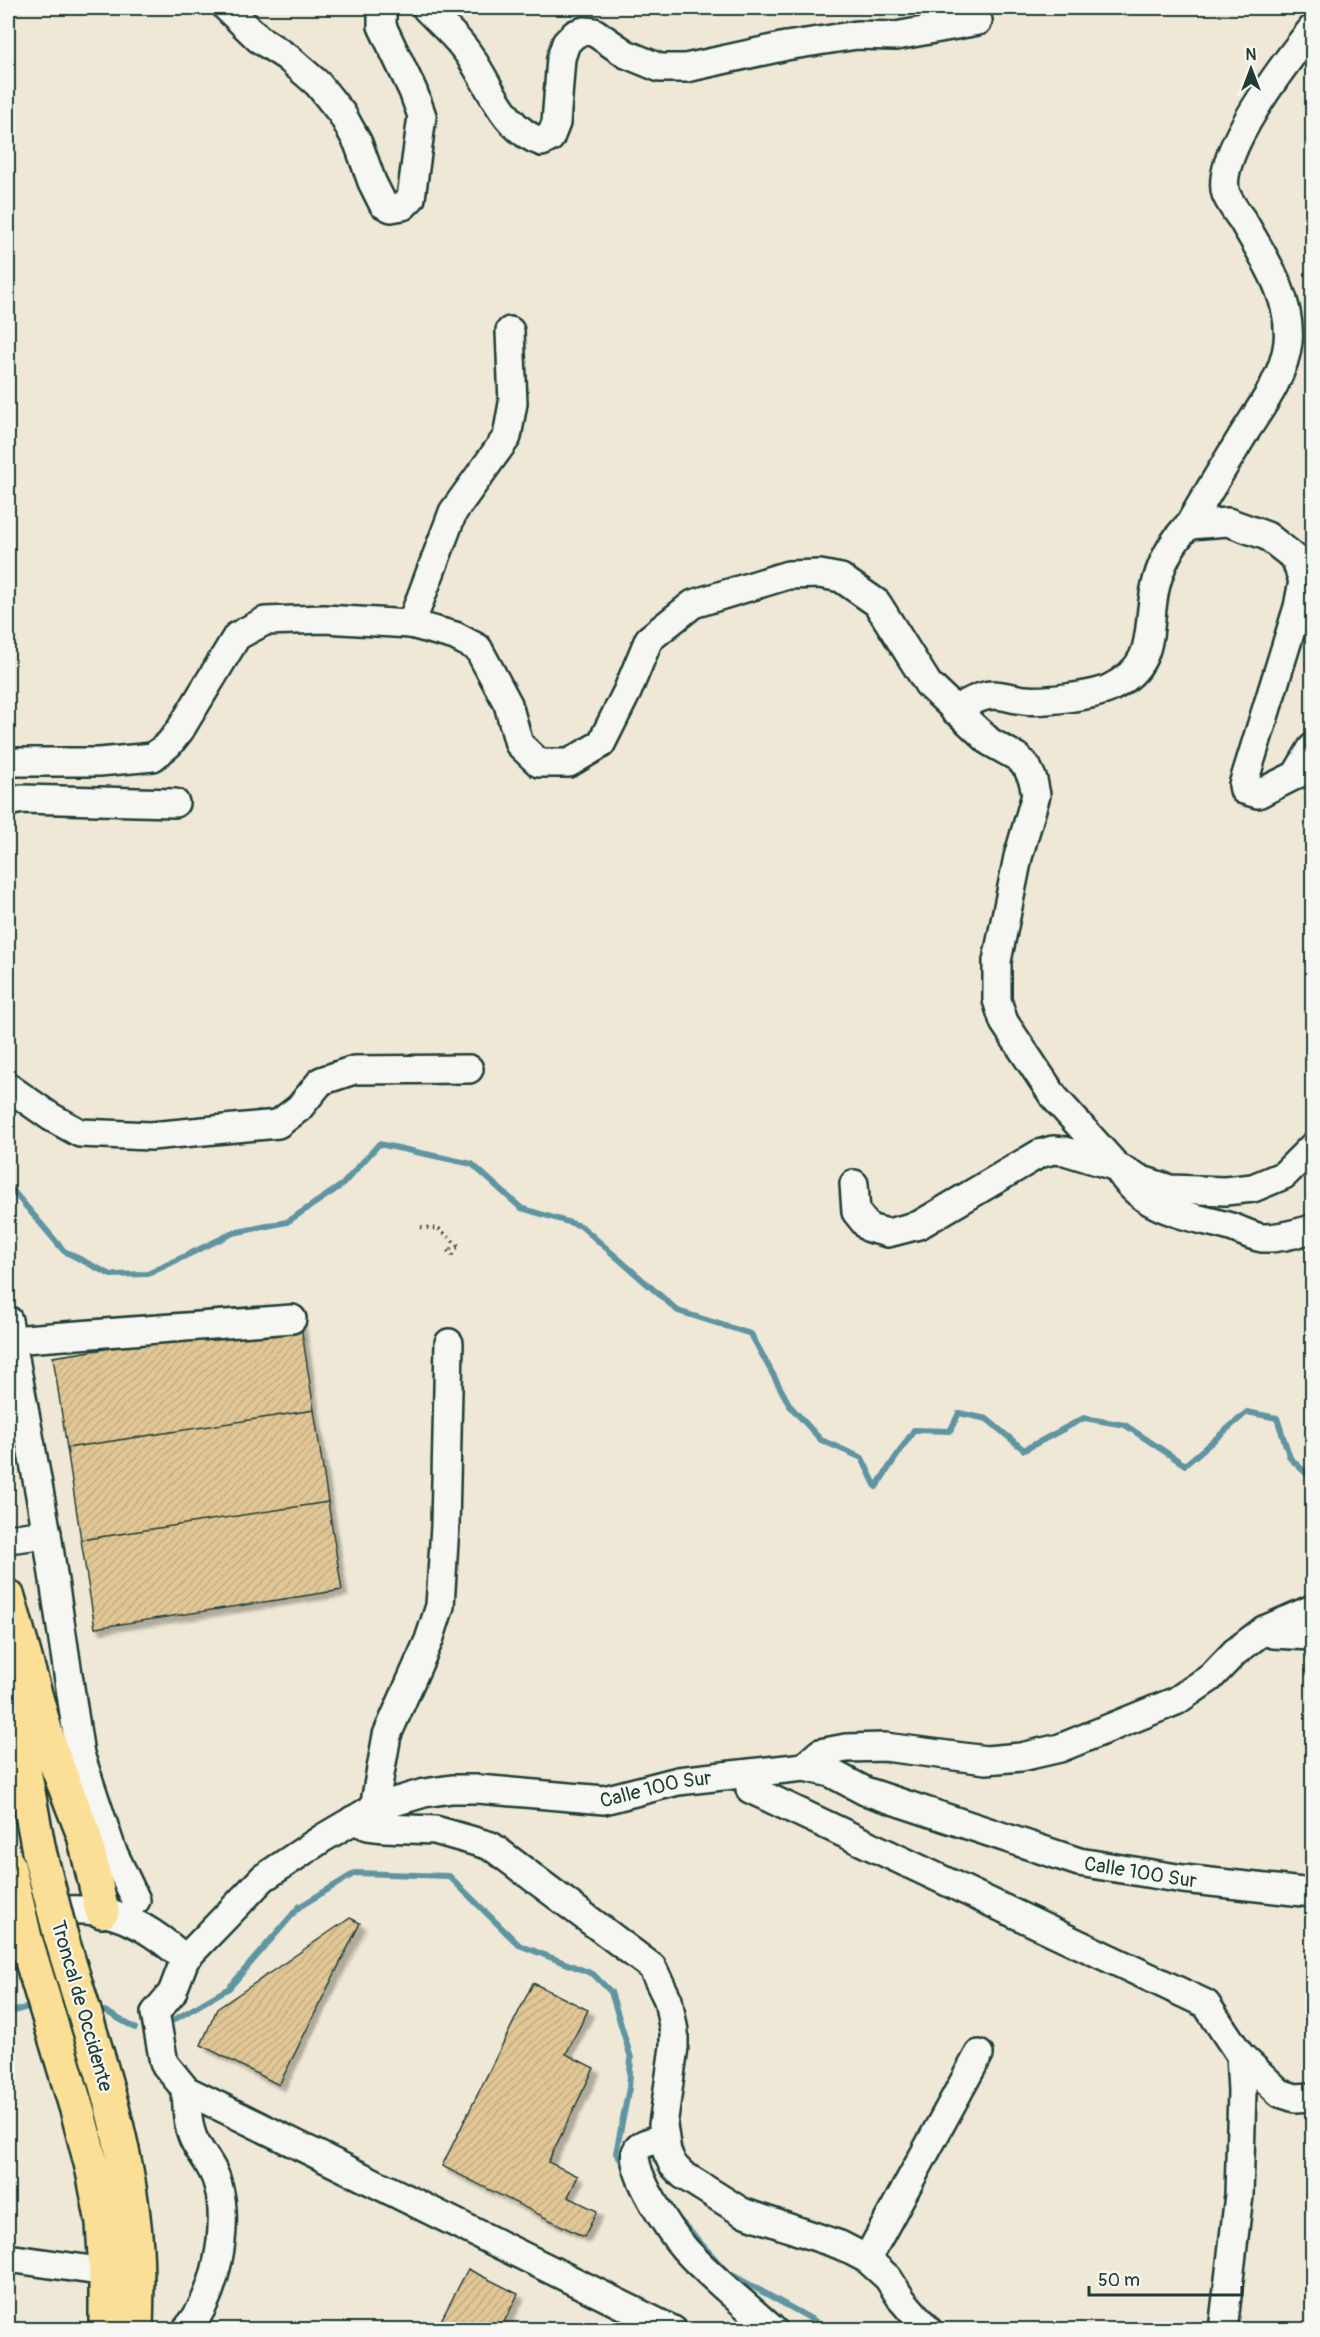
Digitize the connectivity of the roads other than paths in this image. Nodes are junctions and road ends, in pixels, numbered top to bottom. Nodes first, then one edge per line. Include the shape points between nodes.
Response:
1 (227, 8) edge
2 (382, 8) edge
3 (426, 8) edge
4 (978, 21) dead end
5 (1312, 29) edge
6 (510, 331) dead end
7 (1189, 525) junction
8 (411, 624) junction
9 (954, 710) junction
10 (1312, 748) edge
11 (8, 762) edge
12 (8, 802) edge
13 (175, 803) dead end
14 (469, 1069) dead end
15 (8, 1087) edge
16 (1312, 1147) edge
17 (1117, 1167) junction
18 (854, 1184) dead end
19 (1312, 1228) edge
20 (292, 1320) dead end
21 (9, 1330) edge
22 (449, 1343) dead end
23 (47, 1534) junction
24 (8, 1539) edge
25 (8, 1597) edge
26 (1312, 1609) edge
27 (1264, 1630) junction
28 (1312, 1636) edge
29 (8, 1684) edge
30 (804, 1767) junction
31 (750, 1789) dead end
32 (363, 1814) junction
33 (8, 1864) edge
34 (1312, 1893) edge
35 (8, 1900) edge
36 (136, 1900) dead end
37 (102, 1911) junction
38 (33, 1925) edge
39 (185, 1959) junction
40 (979, 2054) dead end
41 (1240, 2055) junction
42 (186, 2090) junction
43 (1312, 2097) edge
44 (664, 2139) junction
45 (8, 2258) edge
46 (867, 2259) junction
47 (106, 2272) junction
48 (106, 2330) edge
49 (136, 2330) edge
50 (186, 2330) edge
51 (673, 2330) edge
52 (773, 2330) edge
53 (928, 2330) edge
54 (1223, 2330) edge

1 - 2 street via 259,39 318,84 342,114 358,143 375,190 383,204 391,208 403,206 411,198 422,116 382,26
3 - 4 street via 465,48 496,102 525,133 542,142 550,138 556,123 561,58 566,43 584,31 594,32 626,54 660,68 686,68 857,35 896,36
5 - 7 street via 1273,79 1233,149 1226,169 1226,194 1265,260 1286,308 1288,343 1284,360 1270,392
6 - 8 street via 513,403 507,437 453,513
7 - 9 street via 1177,537 1160,573 1149,644 1143,658 1123,681 1095,693 1027,700 979,697
7 - 10 street via 1228,522 1268,536 1295,558 1303,581 1244,790 1258,794 1296,775
8 - 9 street via 455,636 478,648 508,704 519,744 539,763 569,763 601,744 649,639 693,604 788,575 841,578 877,603 928,684
8 - 11 street via 324,619 265,621 237,636 180,730 153,757 99,762
9 - 17 street via 990,742 1027,767 1036,795 1018,856 997,961 997,1000 1004,1022 1054,1097
12 - 13 street via 22,799
14 - 15 street via 354,1070 321,1080 299,1108 278,1124 152,1136 80,1132
16 - 17 street via 1284,1175 1253,1188 1225,1191 1170,1189
17 - 18 street via 1065,1151 1039,1154 919,1225 888,1233 869,1228 856,1212
17 - 19 street via 1126,1183 1152,1203 1185,1217 1261,1238
20 - 21 street
21 - 23 street
22 - 32 street via 446,1526 440,1606 387,1735
23 - 24 street
23 - 36 street via 80,1754 112,1850
25 - 37 highway via 50,1748 84,1835
26 - 27 street
27 - 28 street
27 - 30 street via 1210,1678 1176,1701 1060,1748 986,1760 856,1748 820,1753
29 - 38 highway, Troncal de Occidente, bridge via 39,1851
30 - 32 street, Calle 100 Sur via 678,1781 604,1800 452,1789 424,1793
30 - 34 street, Calle 100 Sur via 831,1773 865,1791 1079,1862 1183,1879
31 - 41 street via 1206,2004
32 - 39 street, Calle 100 Sur via 263,1878
32 - 44 street via 384,1828 435,1830 491,1846 652,1967 668,2000 674,2031
33 - 38 highway, Troncal de Occidente, bridge
35 - 38 street
37 - 38 street via 70,1908
37 - 39 street via 161,1937
38 - 47 highway, Troncal de Occidente via 93,2171 103,2223
38 - 49 highway, Troncal de Occidente via 111,2106 134,2223 138,2272
39 - 42 street, Calle 100 Sur via 172,1993 155,2013 164,2063
40 - 46 street
41 - 43 street via 1280,2093 1295,2098
41 - 54 street via 1239,2195
42 - 50 street via 190,2127 218,2184 223,2217 209,2293
42 - 51 street
44 - 46 street via 673,2165 683,2175 742,2212
44 - 52 street via 640,2146 636,2153 645,2190 684,2248
45 - 47 street
46 - 53 street via 888,2278
47 - 48 highway, Troncal de Occidente

